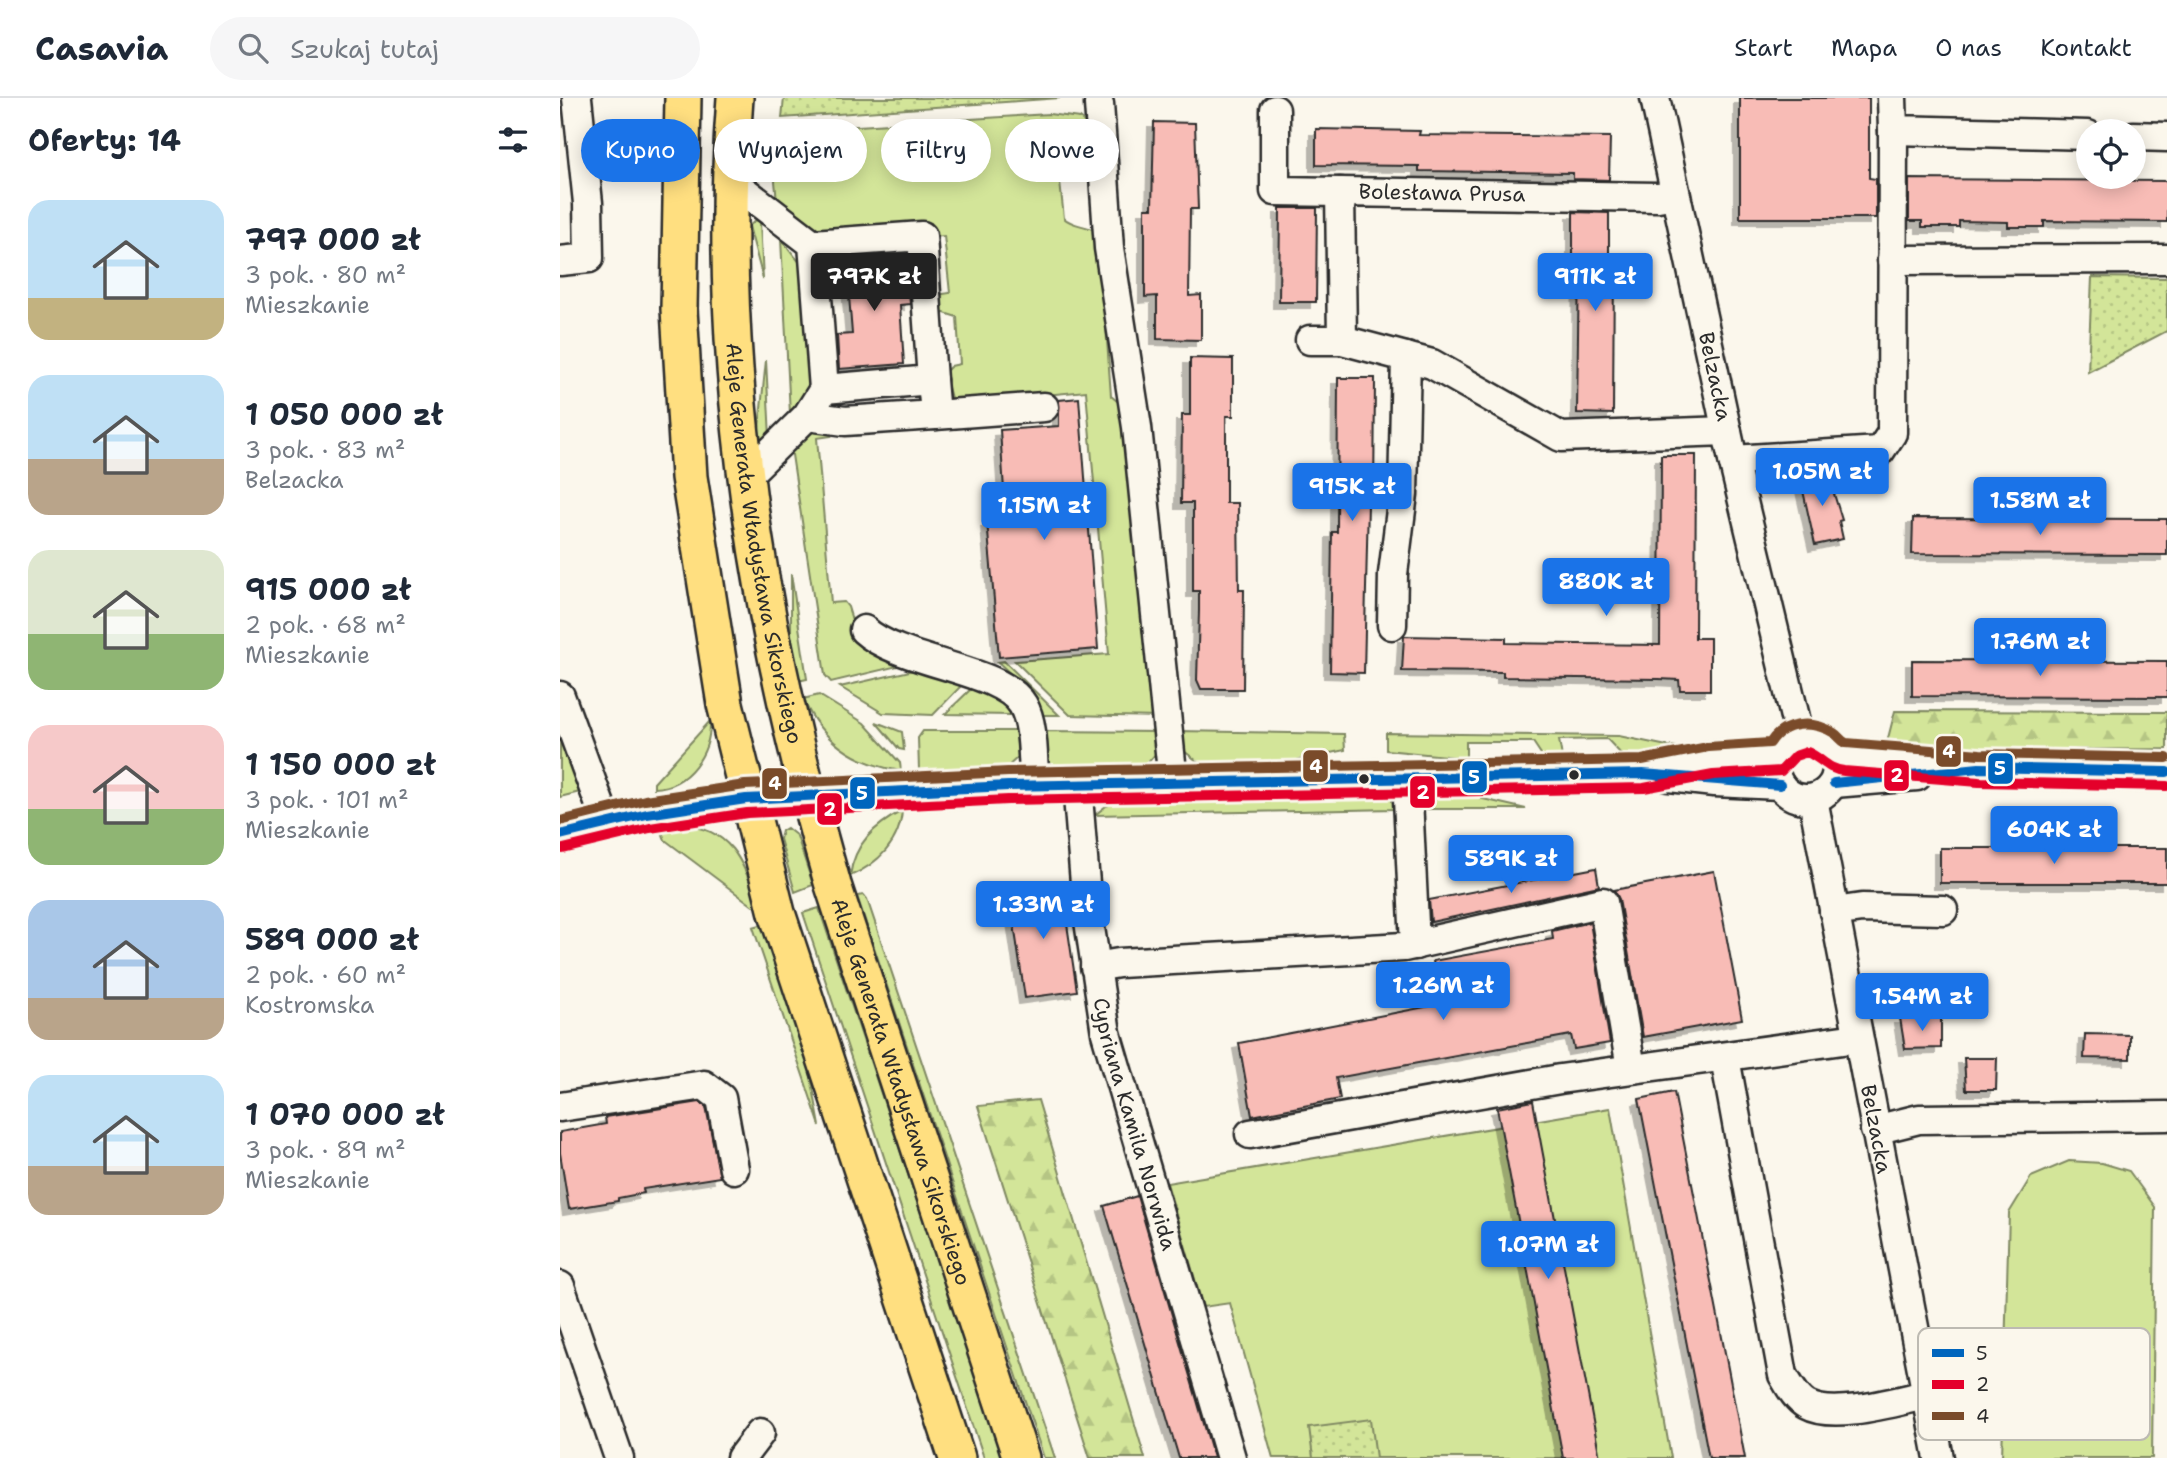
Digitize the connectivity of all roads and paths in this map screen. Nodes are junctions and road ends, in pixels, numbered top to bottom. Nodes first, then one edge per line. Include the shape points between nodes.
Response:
1 (577, 98) edge
2 (683, 98) edge
3 (734, 98) edge
4 (1655, 98) edge
5 (1892, 98) edge
6 (1099, 104) dead end
7 (1275, 110) dead end
8 (733, 119) edge
9 (1892, 130) junction
10 (2076, 135) edge
11 (2146, 136) edge
12 (2167, 137) edge
13 (730, 182) edge
14 (733, 182) edge
15 (1340, 191) junction
16 (1675, 194) junction
17 (813, 244) junction
18 (2167, 259) edge
19 (1892, 260) junction
20 (560, 261) edge
21 (1310, 340) dead end
22 (1342, 340) junction
23 (1406, 357) junction
24 (932, 380) junction
25 (824, 388) junction
26 (1044, 407) dead end
27 (935, 415) junction
28 (807, 416) junction
29 (1727, 431) junction
30 (1733, 460) junction
31 (745, 477) junction
32 (1392, 625) dead end
33 (864, 630) dead end
34 (560, 696) edge
35 (1800, 738) junction
36 (1779, 771) junction
37 (2167, 772) edge
38 (1407, 778) junction
39 (1827, 779) junction
40 (1173, 782) junction
41 (1077, 784) junction
42 (1035, 785) junction
43 (807, 797) junction
44 (746, 799) junction
45 (607, 824) junction
46 (560, 835) edge
47 (1943, 910) dead end
48 (1834, 912) junction
49 (1415, 945) junction
50 (1095, 967) junction
51 (1857, 1038) junction
52 (1726, 1058) junction
53 (1631, 1068) junction
54 (560, 1107) edge
55 (2167, 1116) edge
56 (1875, 1130) junction
57 (1250, 1135) dead end
58 (734, 1169) dead end
59 (560, 1286) edge
60 (1918, 1353) edge
61 (1918, 1397) edge
62 (1935, 1440) edge
63 (764, 1446) edge
64 (619, 1458) edge
65 (741, 1458) edge
66 (957, 1458) edge
67 (1021, 1458) edge
68 (1231, 1458) edge
69 (1938, 1458) edge

1 - 20 street via 589,258
2 - 44 main road via 679,309 689,477 720,682
3 - 8 main road, Aleje Generała Władysława Sikorskiego
4 - 16 street, Belzacka
5 - 9 street
6 - 40 street via 1109,248 1137,427
7 - 15 street via 1275,191
9 - 10 street
9 - 19 street
11 - 12 street
13 - 31 main road, Aleje Generała Władysława Sikorskiego via 730,307
14 - 17 street
15 - 16 street, Bolesława Prusa
15 - 22 street, Bolesława Prusa
16 - 29 street, Belzacka
17 - 24 street via 922,236
17 - 25 street
18 - 19 street
19 - 30 street via 1892,433 1880,451
21 - 22 street
22 - 23 street
23 - 29 street via 1432,363 1560,437
23 - 32 street via 1404,494 1393,575
24 - 25 street
24 - 27 street
25 - 28 street
26 - 27 street
27 - 28 street via 845,421
28 - 31 street
29 - 30 street, Belzacka
30 - 35 street, Belzacka
31 - 43 main road, Aleje Generała Władysława Sikorskiego
33 - 42 street via 876,641 984,678 1017,696 1027,720
34 - 45 street
35 - 36 street via 1786,744
35 - 39 street via 1821,741
36 - 38 street via 1712,761 1643,774
36 - 39 street via 1798,798
37 - 39 street via 1979,768
38 - 40 street
38 - 49 street
39 - 48 street, Belzacka
40 - 41 street
41 - 42 street
41 - 50 street, Cypriana Kamila Norwida
42 - 43 street
43 - 44 street
43 - 67 main road, Aleje Generała Władysława Sikorskiego
44 - 45 street
44 - 66 main road via 777,913
45 - 46 street
47 - 48 street
48 - 51 street, Belzacka
49 - 50 street
49 - 53 street via 1603,902
50 - 68 street, Cypriana Kamila Norwida via 1106,1033
51 - 52 street
51 - 56 street, Belzacka
52 - 53 street
52 - 61 street via 1783,1375 1807,1405 1824,1409 1864,1408
53 - 57 street
54 - 58 street via 704,1084 721,1098
55 - 56 street via 1919,1119
56 - 60 street, Belzacka
59 - 64 street
62 - 69 street, Belzacka
63 - 65 street

